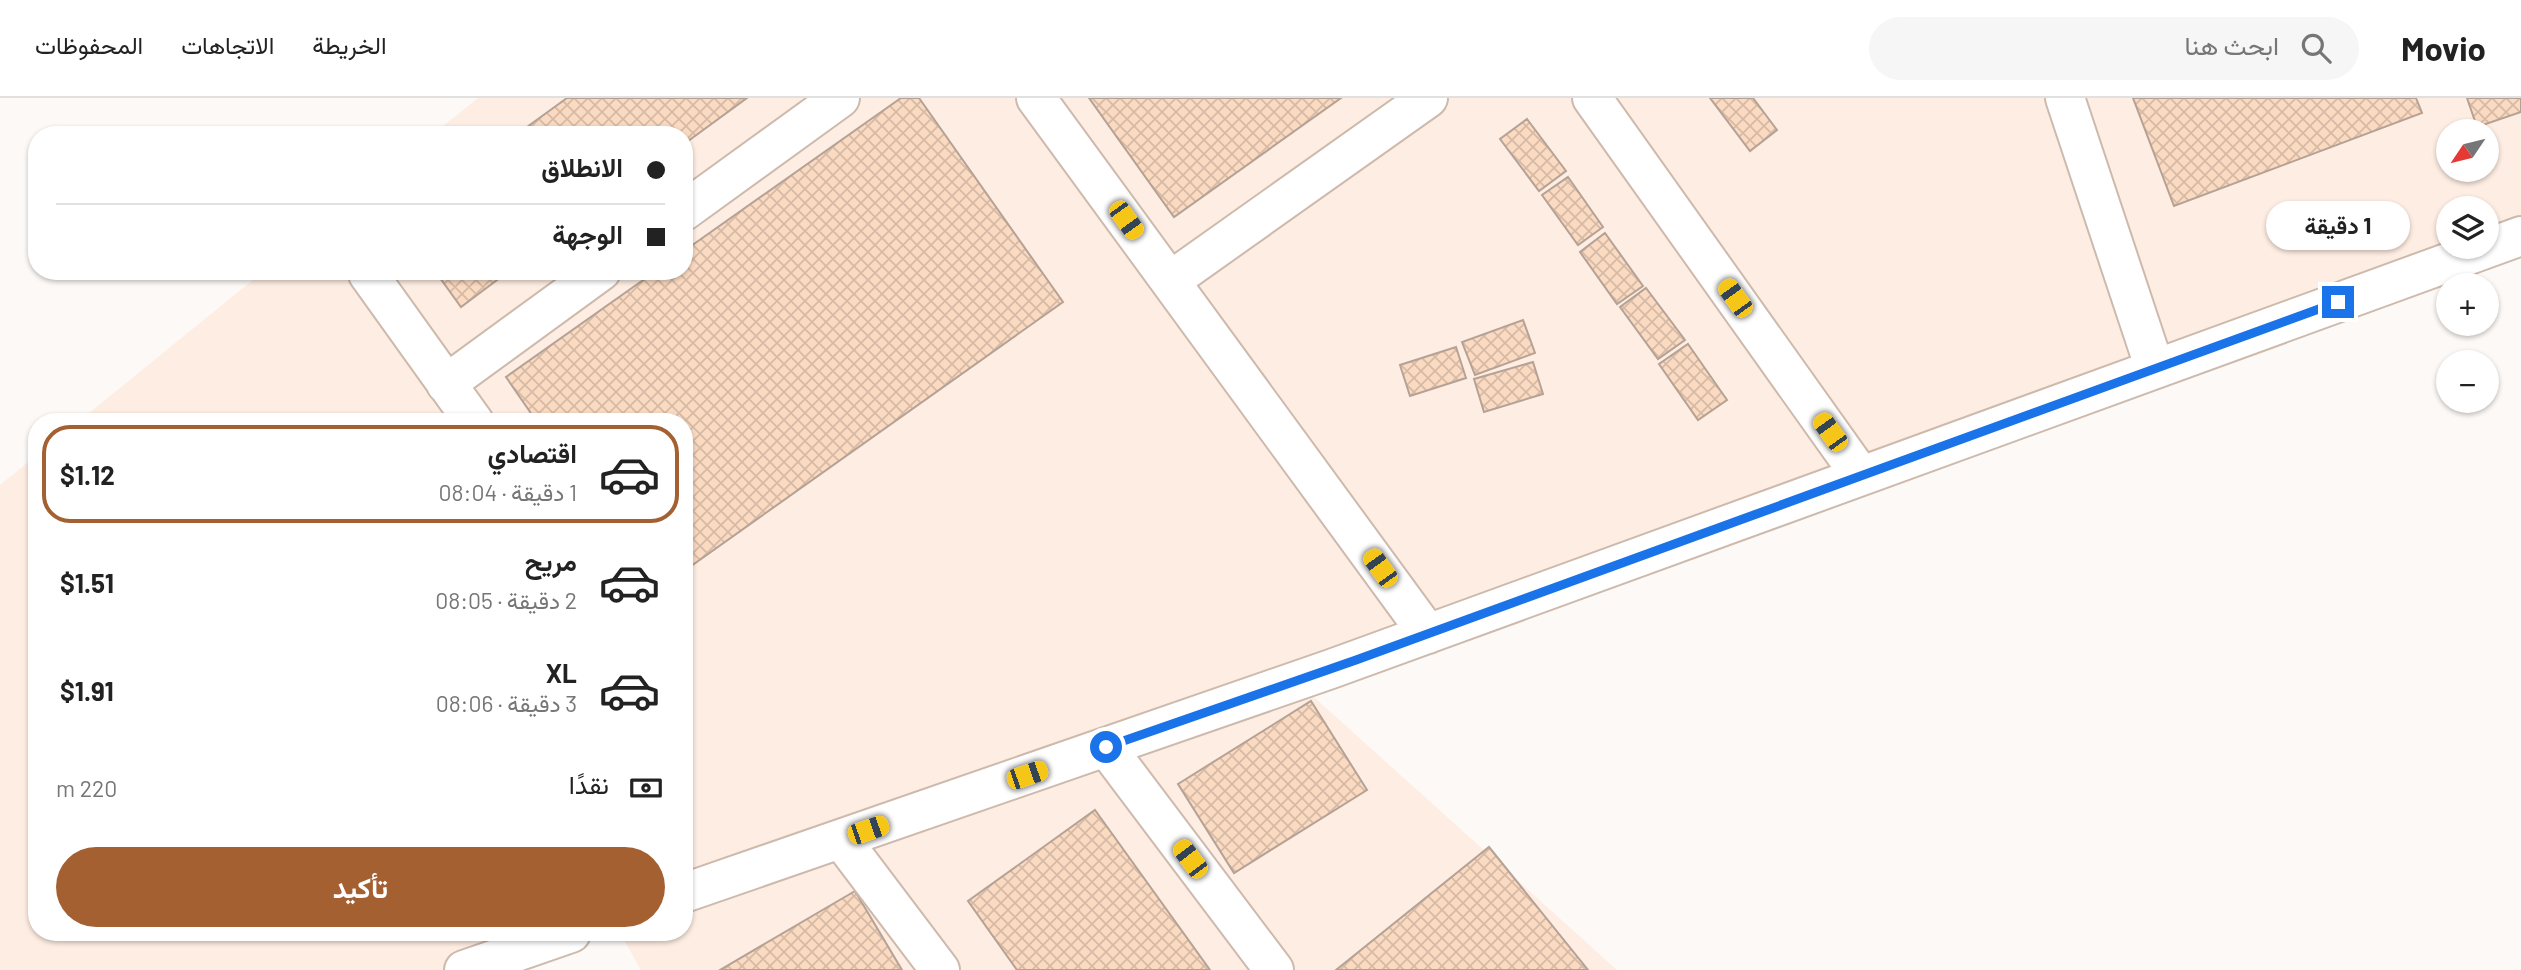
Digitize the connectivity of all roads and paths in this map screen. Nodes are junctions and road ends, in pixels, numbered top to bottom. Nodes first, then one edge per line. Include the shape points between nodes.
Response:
1 (840, 98) edge
2 (1036, 98) edge
3 (1428, 98) edge
4 (1592, 98) edge
5 (2065, 98) edge
6 (693, 204) edge
7 (2521, 236) edge
8 (372, 280) edge
9 (589, 280) edge
10 (1170, 281) junction
11 (2155, 369) junction
12 (446, 384) junction
13 (467, 413) edge
14 (1861, 476) junction
15 (1428, 634) junction
16 (1106, 747) junction
17 (841, 839) junction
18 (693, 891) edge
19 (548, 941) edge
20 (464, 970) edge
21 (940, 970) edge
22 (1274, 970) edge

1 - 6 street
2 - 10 street
3 - 10 street
4 - 14 street
5 - 11 street
7 - 11 street
8 - 12 street
9 - 12 street
10 - 15 street
11 - 14 street
12 - 13 street
14 - 15 street
15 - 16 street
16 - 17 street
16 - 22 street
17 - 18 street
17 - 21 street
19 - 20 street

